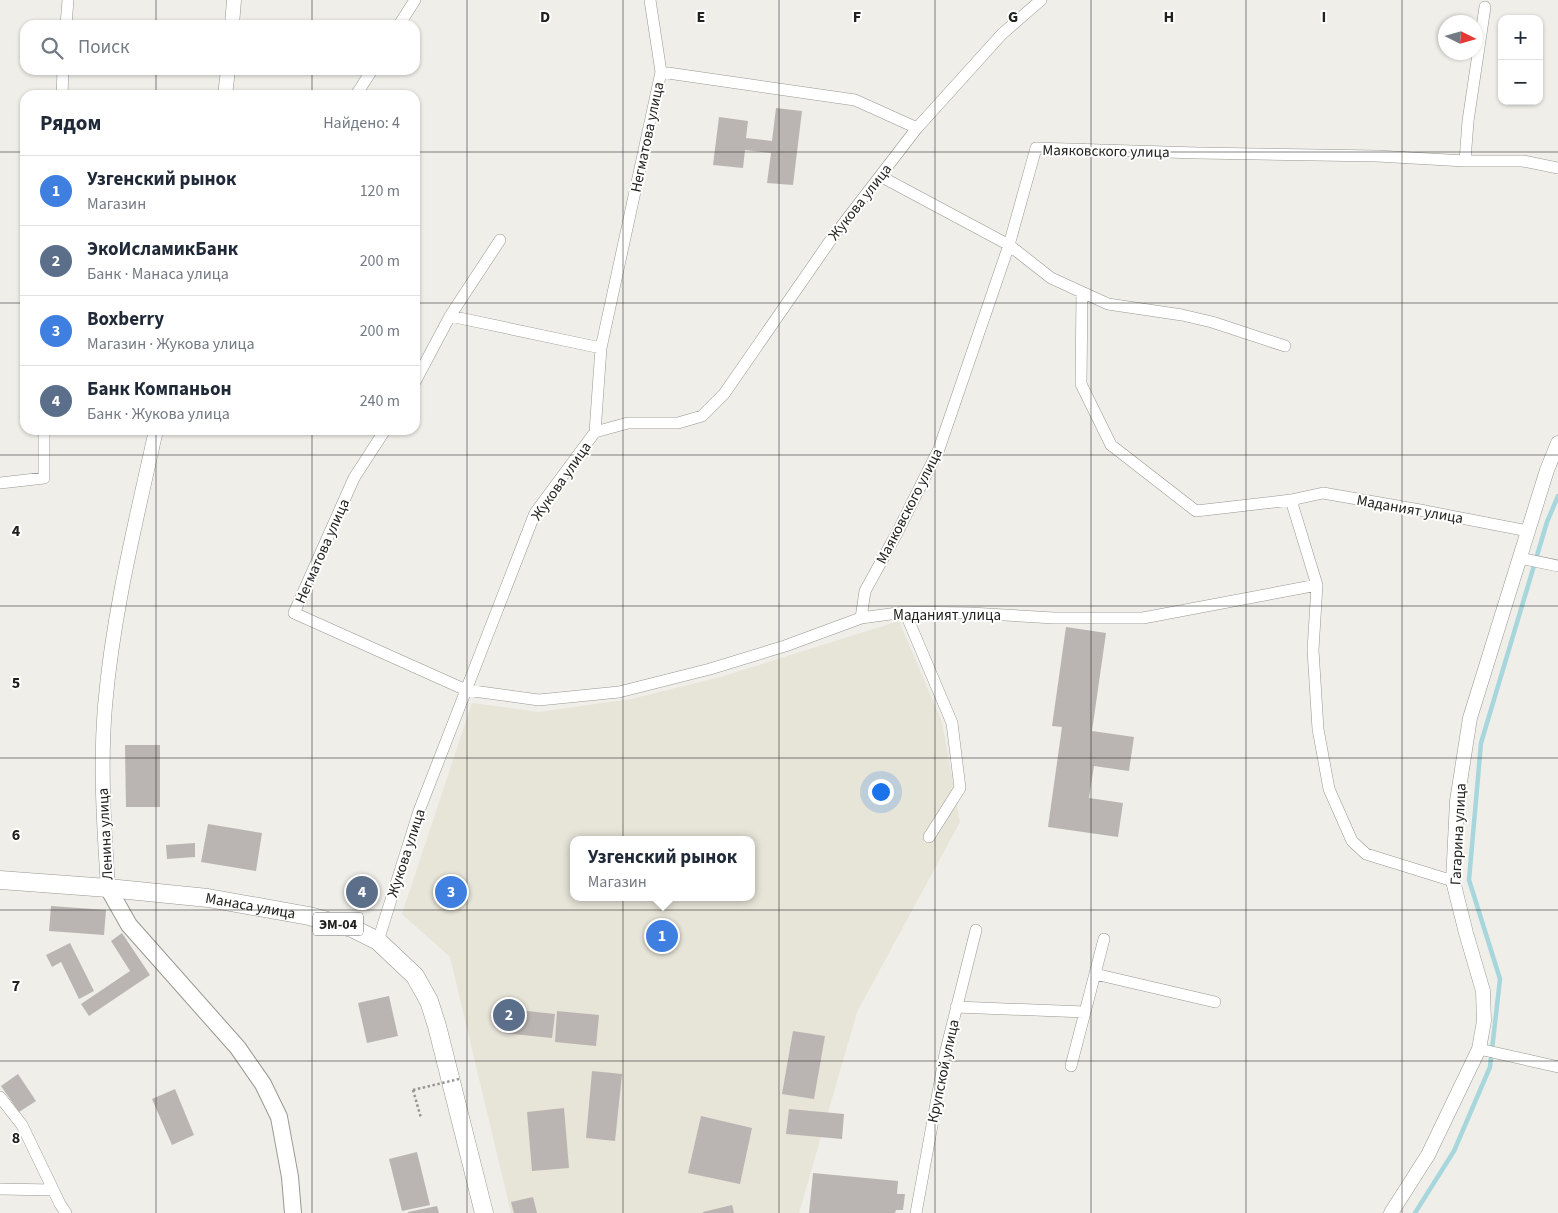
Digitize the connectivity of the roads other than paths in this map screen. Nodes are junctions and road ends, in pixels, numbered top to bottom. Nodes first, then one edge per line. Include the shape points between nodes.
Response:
1 (68, 0) edge
2 (234, 0) edge
3 (415, 0) edge
4 (650, 0) edge
5 (1041, 0) edge
6 (1485, 7) dead end
7 (66, 20) edge
8 (232, 20) edge
9 (403, 20) edge
10 (661, 72) junction
11 (64, 75) edge
12 (227, 75) edge
13 (369, 75) edge
14 (62, 90) edge
15 (226, 90) edge
16 (359, 90) edge
17 (917, 128) junction
18 (1465, 162) junction
19 (1558, 168) edge
20 (880, 176) junction
21 (500, 240) dead end
22 (1009, 245) junction
23 (1082, 292) junction
24 (450, 316) junction
25 (1285, 346) dead end
26 (601, 348) junction
27 (420, 373) edge
28 (596, 432) junction
29 (44, 435) edge
30 (155, 435) edge
31 (382, 435) edge
32 (1558, 443) edge
33 (0, 483) edge
34 (1291, 500) junction
35 (1528, 531) junction
36 (1520, 558) junction
37 (1558, 566) edge
38 (1317, 584) junction
39 (905, 612) junction
40 (861, 618) junction
41 (466, 690) junction
42 (929, 837) dead end
43 (0, 880) edge
44 (1453, 881) junction
45 (108, 888) junction
46 (976, 930) dead end
47 (1104, 938) dead end
48 (378, 941) junction
49 (1095, 974) junction
50 (1215, 1002) dead end
51 (956, 1008) junction
52 (1085, 1012) junction
53 (1479, 1049) junction
54 (1071, 1066) dead end
55 (1558, 1067) edge
56 (0, 1097) edge
57 (0, 1189) edge
58 (53, 1190) junction
59 (66, 1213) edge
60 (292, 1213) edge
61 (484, 1213) edge
62 (916, 1213) edge
63 (1392, 1213) edge

1 - 7 street
2 - 8 street
3 - 9 street
4 - 10 street
5 - 17 street, Жукова улица via 1002,34
6 - 18 street
10 - 17 street, Негматова улица via 855,100
10 - 26 street, Негматова улица
11 - 14 street
12 - 15 street
13 - 16 street
17 - 20 street, Жукова улица
18 - 19 street, Маяковского улица via 1523,161
18 - 22 street, Маяковского улица via 1377,156 1036,148
20 - 22 street
20 - 28 street, Жукова улица via 830,241 724,394 702,416 678,423 628,423
21 - 24 street
22 - 23 street via 1051,278
22 - 40 street, Маяковского улица via 939,449 865,591
23 - 25 street via 1108,304 1212,322
23 - 34 street, Маданият улица via 1081,384 1111,445 1196,511
24 - 26 street
24 - 27 street
26 - 28 street, Негматова улица
28 - 41 street, Жукова улица via 535,513
29 - 33 street via 44,478
30 - 45 street, Ленина улица via 120,593 105,706 102,791
31 - 41 street, Негматова улица via 354,478 294,613
32 - 35 street, Гагарина улица
34 - 35 street, Маданият улица via 1323,493
34 - 38 street
35 - 36 street, Гагарина улица
36 - 37 street
36 - 44 street, Гагарина улица via 1470,718 1457,801
38 - 39 street, Маданият улица via 1144,618
38 - 44 street via 1313,650 1318,728 1329,789 1352,841 1366,854
39 - 40 street, Маданият улица
39 - 42 street via 952,723 960,788
40 - 41 street, Маданият улица via 776,649 619,692 538,700
41 - 48 street, Жукова улица via 419,811
43 - 45 main road, Манаса улица / ЭМ-04
44 - 53 street, Гагарина улица via 1483,991 1484,1021
45 - 48 main road, Манаса улица / ЭМ-04 via 208,898 309,916 352,928
45 - 60 main road, Ленина улица via 128,924 238,1048 263,1084 279,1117 290,1177
46 - 51 street, Крупской улица
47 - 49 street
48 - 61 main road, Манаса улица / ЭМ-04 via 415,976 428,1001
49 - 50 street
49 - 52 street
51 - 52 street
51 - 62 street, Крупской улица
52 - 54 street
53 - 55 street
53 - 63 street, Гагарина улица via 1428,1154
56 - 58 street via 22,1125
57 - 58 street
58 - 59 street

